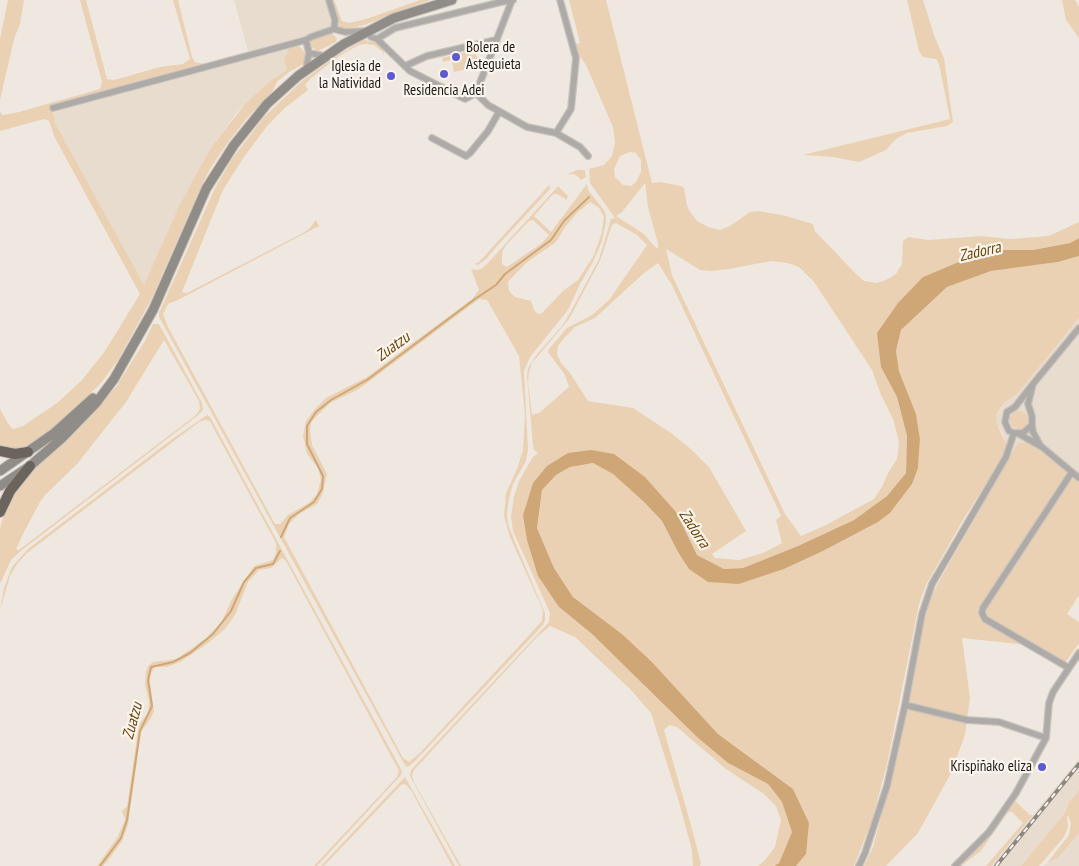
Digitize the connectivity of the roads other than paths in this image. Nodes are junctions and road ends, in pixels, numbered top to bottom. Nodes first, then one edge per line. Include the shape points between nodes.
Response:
1 (329, 0) edge
2 (452, 0) edge
3 (512, 0) edge
4 (560, 0) edge
5 (499, 1) edge
6 (336, 30) junction
7 (366, 31) junction
8 (306, 40) junction
9 (377, 40) junction
10 (496, 40) junction
11 (344, 44) junction
12 (309, 53) junction
13 (324, 56) junction
14 (405, 66) junction
15 (306, 70) junction
16 (476, 93) junction
17 (53, 108) dead end
18 (499, 112) junction
19 (556, 133) junction
20 (432, 138) dead end
21 (588, 156) dead end
22 (1079, 328) edge
23 (130, 354) junction
24 (1033, 384) junction
25 (1015, 406) junction
26 (1030, 412) junction
27 (1032, 425) junction
28 (1016, 434) junction
29 (1042, 447) junction
30 (0, 451) edge
31 (28, 452) junction
32 (30, 466) junction
33 (0, 471) edge
34 (1072, 472) junction
35 (1079, 478) edge
36 (0, 486) edge
37 (0, 512) edge
38 (1079, 653) edge
39 (1069, 668) junction
40 (905, 705) junction
41 (1046, 738) junction
42 (859, 866) edge
43 (955, 866) edge

1 - 6 street
2 - 7 street via 394,18
3 - 5 street
3 - 10 street
4 - 19 street via 576,58 571,109
5 - 9 street via 395,28
6 - 7 street
6 - 8 street
6 - 11 street
7 - 9 street
7 - 11 street
8 - 12 street
8 - 17 street
9 - 14 street
10 - 14 street via 427,56
10 - 16 street
11 - 13 street
12 - 13 street
12 - 15 street
13 - 15 street
14 - 16 street via 464,99
15 - 23 street via 268,104 220,164 194,213 153,310
16 - 18 street
18 - 19 street via 527,127
18 - 20 street via 488,131 466,156
19 - 21 street via 580,147
22 - 24 street
23 - 31 street via 94,398
23 - 32 street via 96,403
24 - 25 street
24 - 26 street via 1028,404
25 - 26 street
25 - 28 street via 1007,412 1005,422
26 - 27 street
27 - 28 street via 1027,432
27 - 29 street
28 - 29 street
28 - 40 street via 1006,457 932,584 922,614
29 - 34 street
30 - 31 highway
31 - 33 street
32 - 36 street
32 - 37 highway via 10,491
34 - 35 street
34 - 39 street via 982,613 985,619
38 - 39 street
39 - 41 street via 1049,703
40 - 41 street via 968,720 999,722
40 - 42 street via 887,786
41 - 43 street via 1016,793 989,832

